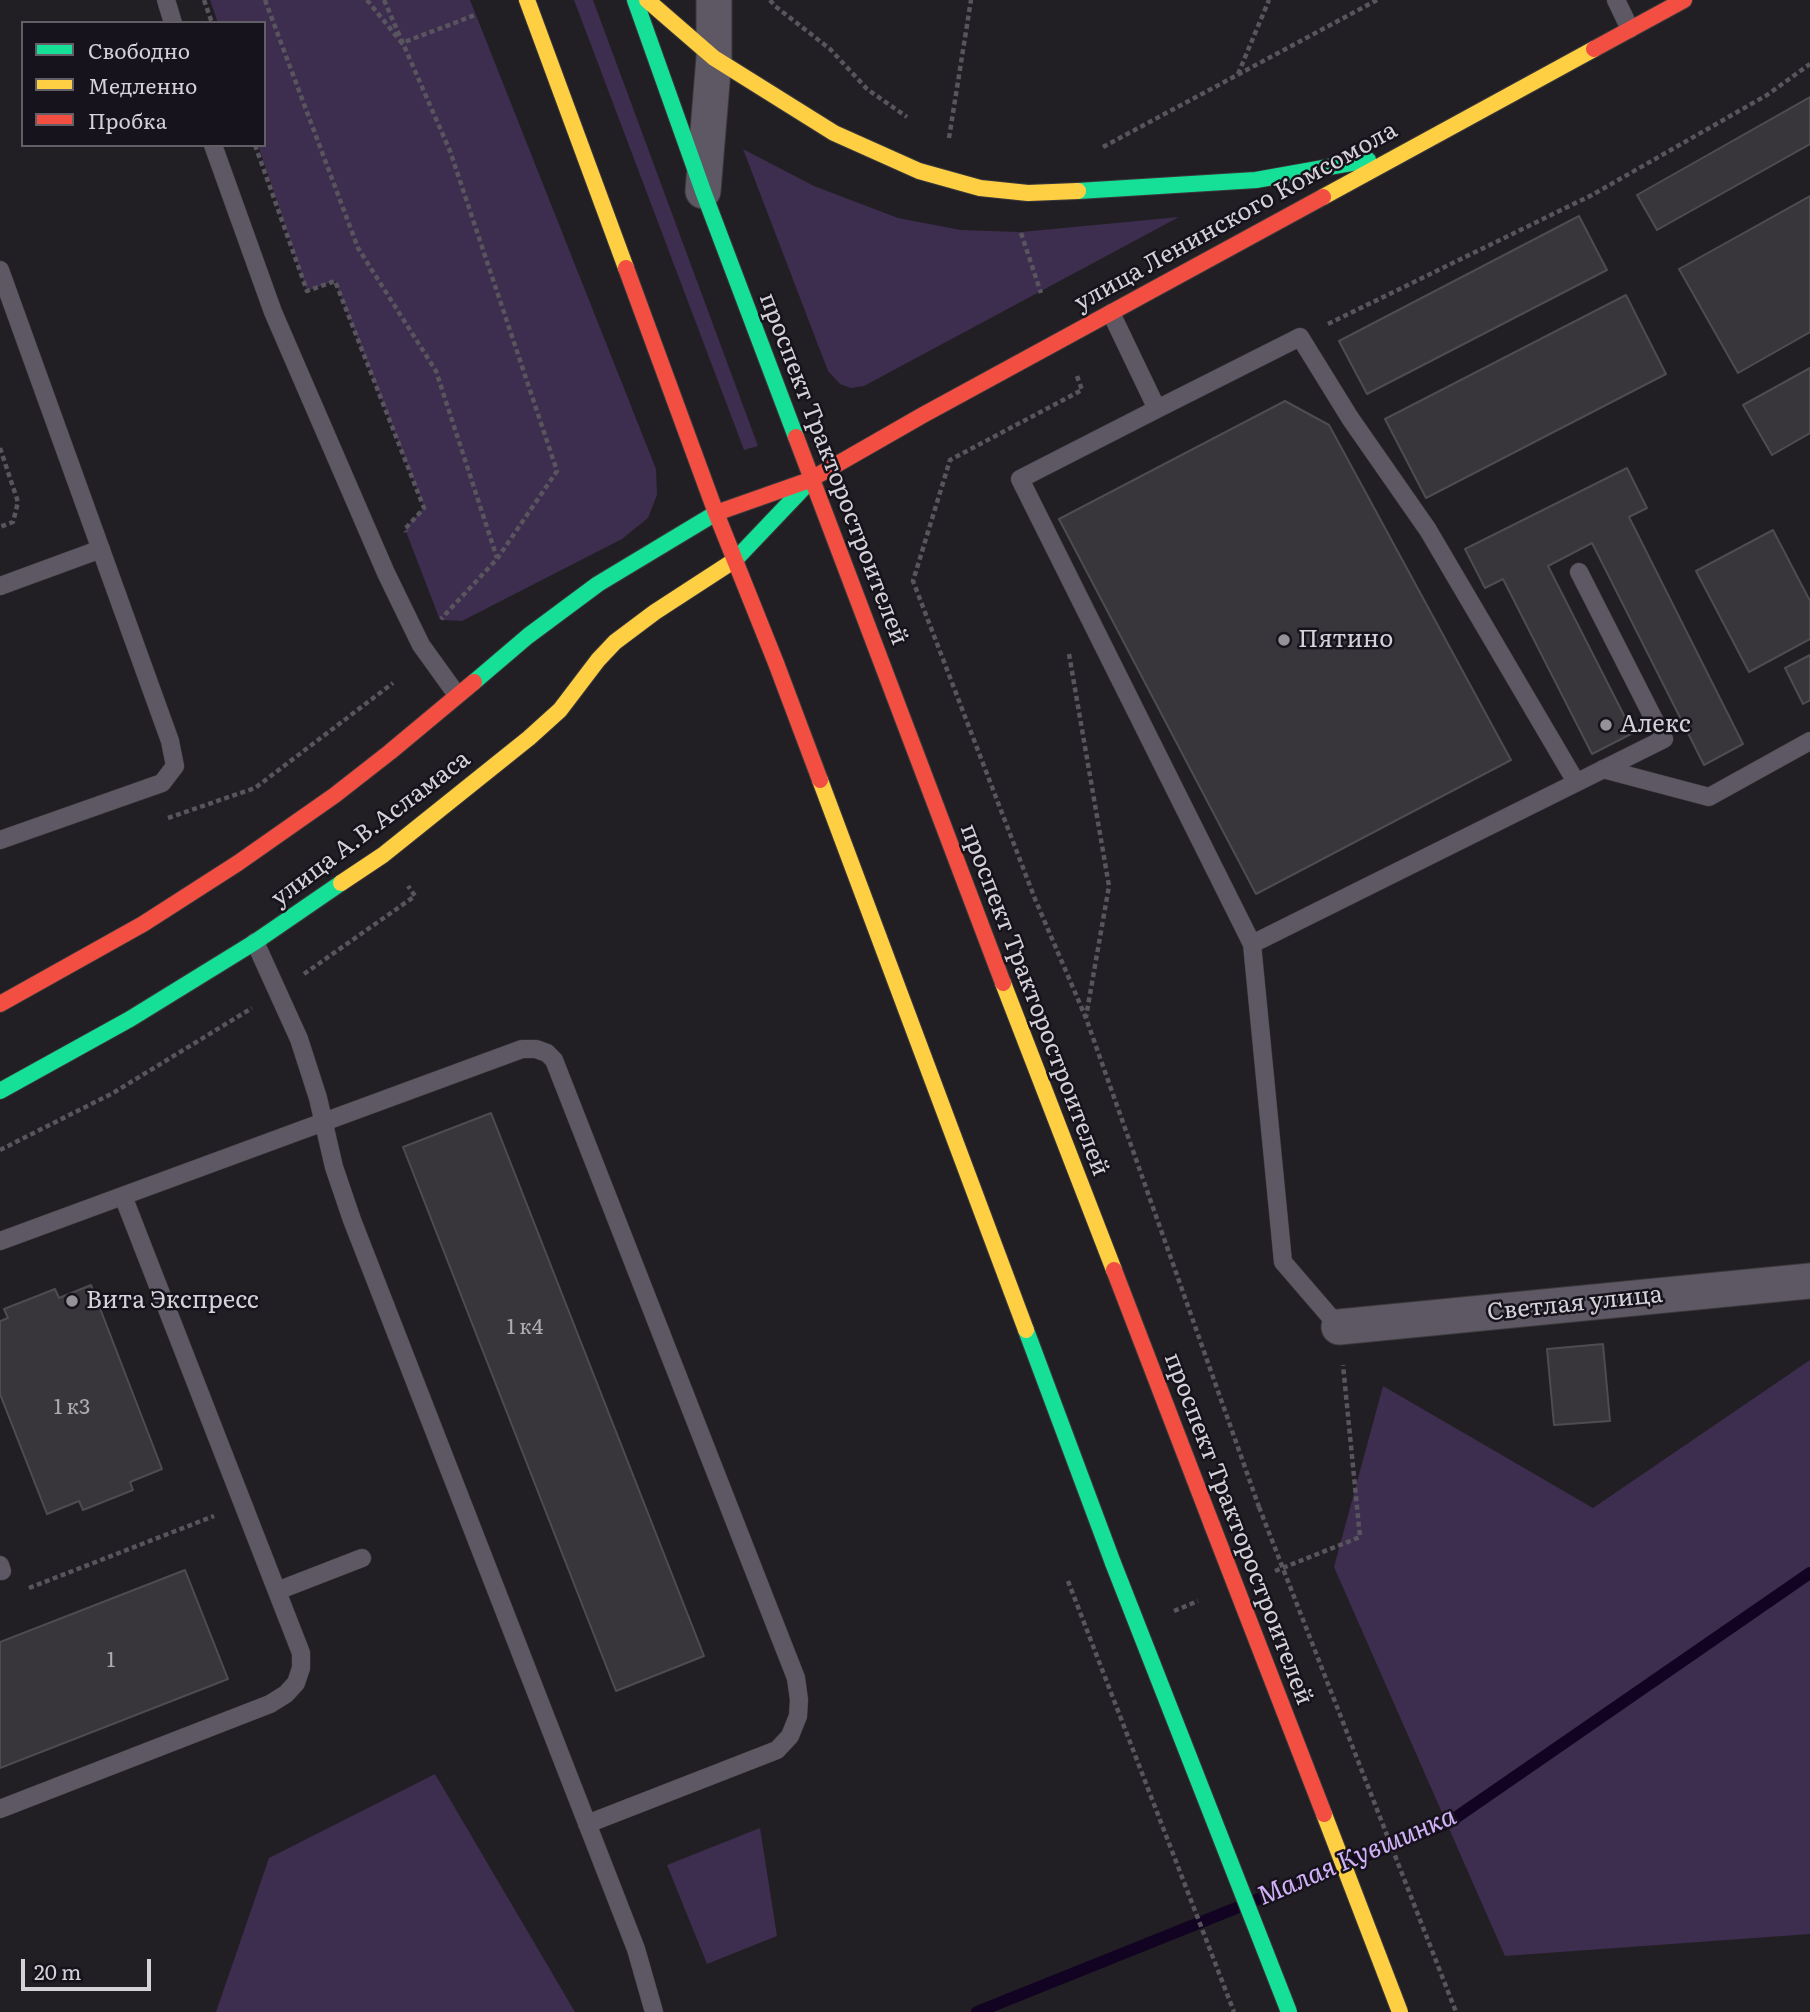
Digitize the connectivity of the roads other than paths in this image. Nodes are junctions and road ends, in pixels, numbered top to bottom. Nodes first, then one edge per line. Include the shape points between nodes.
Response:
1 (166, 0) edge
2 (527, 0) edge
3 (635, 0) edge
4 (647, 0) edge
5 (714, 0) edge
6 (1616, 0) edge
7 (1684, 0) edge
8 (172, 21) edge
9 (1630, 29) junction
10 (714, 58) junction
11 (214, 147) edge
12 (1398, 155) junction
13 (703, 191) junction
14 (0, 270) edge
15 (1111, 313) junction
16 (1157, 409) junction
17 (813, 478) junction
18 (716, 513) junction
19 (101, 549) junction
20 (735, 560) junction
21 (1579, 572) dead end
22 (0, 586) edge
23 (457, 695) junction
24 (1810, 741) edge
25 (1603, 769) junction
26 (1576, 782) junction
27 (0, 840) edge
28 (255, 943) junction
29 (1252, 944) junction
30 (0, 1003) edge
31 (0, 1091) edge
32 (323, 1122) junction
33 (123, 1196) junction
34 (0, 1241) edge
35 (1810, 1281) edge
36 (1339, 1327) joint
37 (362, 1558) dead end
38 (277, 1591) junction
39 (0, 1809) edge
40 (587, 1824) junction
41 (654, 2012) edge
42 (1289, 2012) edge
43 (1400, 2012) edge

1 - 8 lane
2 - 18 main road
3 - 13 main road, проспект Тракторостроителей
4 - 10 main road
5 - 10 street
6 - 9 lane
7 - 9 main road, улица Ленинского Комсомола
9 - 12 main road, улица Ленинского Комсомола
10 - 12 main road via 834,133 919,171 980,188 1028,193 1256,180
10 - 13 street
11 - 23 lane via 273,312 386,573 421,645
12 - 15 main road, улица Ленинского Комсомола
13 - 17 main road, проспект Тракторостроителей
14 - 19 lane
15 - 16 lane
15 - 17 main road, улица Ленинского Комсомола
16 - 26 lane via 1300,337 1428,530
16 - 29 lane via 1020,479
17 - 18 main road, улица А.В.Асламаса
17 - 20 main road, улица А.В.Асламаса
17 - 43 main road, проспект Тракторостроителей, bridge
18 - 20 main road
18 - 23 main road, улица А.В.Асламаса via 598,584
19 - 22 lane
19 - 27 lane via 170,741 174,766 162,783
20 - 28 main road, улица А.В.Асламаса via 615,642 560,710 530,738 383,855
20 - 42 main road, bridge via 1113,1563
21 - 25 lane via 1664,739
23 - 30 main road, улица А.В.Асламаса via 335,795 238,863 143,924
24 - 25 lane via 1709,797
25 - 26 lane
26 - 29 lane
28 - 31 main road, улица А.В.Асламаса
28 - 32 lane via 306,1057
29 - 36 lane via 1283,1262
32 - 33 lane
32 - 40 lane via 352,1220
32 - 40 lane via 522,1049 547,1052 554,1060 796,1678 798,1716 790,1736 777,1750
33 - 34 lane
33 - 38 lane
35 - 36 street, Светлая улица
37 - 38 lane
38 - 39 lane via 301,1653 299,1675 286,1694
40 - 41 lane via 636,1949

